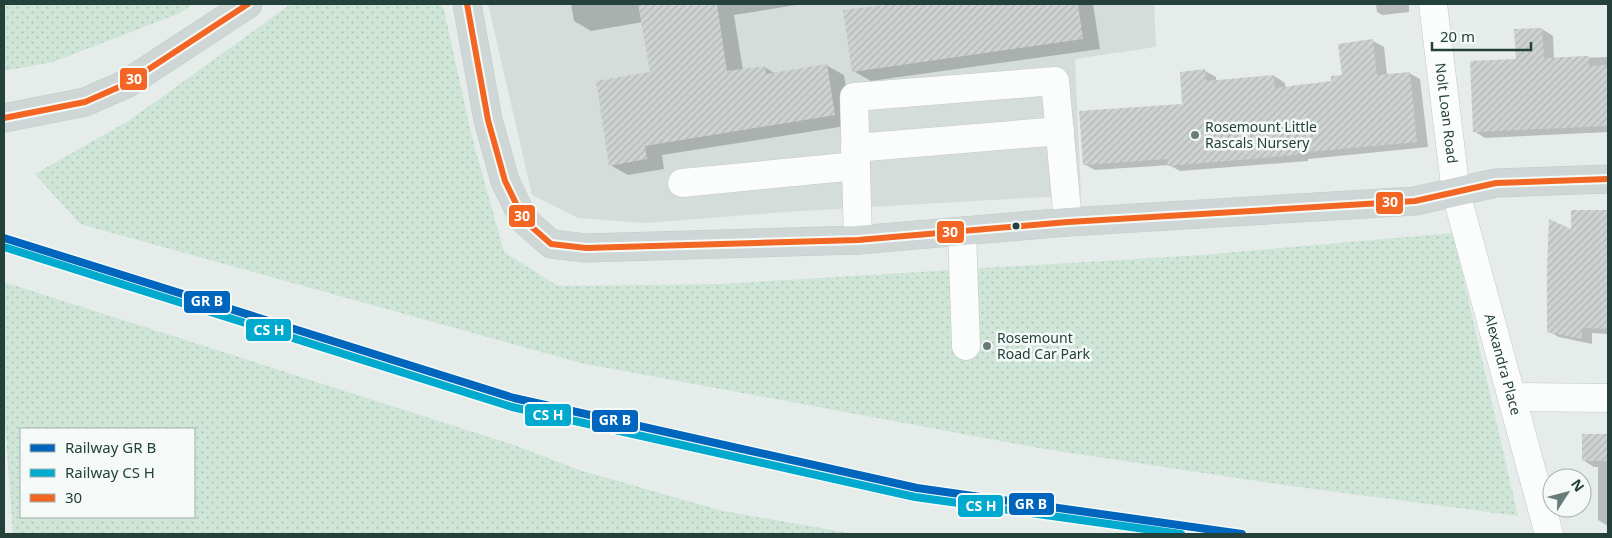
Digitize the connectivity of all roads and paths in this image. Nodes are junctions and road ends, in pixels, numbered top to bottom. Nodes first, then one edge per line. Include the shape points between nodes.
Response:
1 (248, 4) edge
2 (467, 4) edge
3 (1432, 4) edge
4 (4, 118) edge
5 (1060, 131) junction
6 (856, 157) junction
7 (1608, 179) edge
8 (682, 183) dead end
9 (1456, 193) junction
10 (1068, 222) junction
11 (962, 231) junction
12 (858, 240) junction
13 (966, 346) dead end
14 (1512, 397) junction
15 (1608, 398) edge
16 (1549, 534) edge

1 - 4 main road via 126,84 85,102
2 - 12 main road via 488,120 505,181 524,220 551,244 586,248
3 - 9 street, Nolt Loan Road
5 - 6 street
5 - 6 street via 1055,81 854,97
5 - 10 street
6 - 8 street
6 - 12 street
7 - 9 main road via 1496,183
9 - 10 main road via 1415,201
9 - 14 street, Alexandra Place
10 - 11 main road
11 - 12 main road
11 - 13 street
14 - 15 street
14 - 16 street, Alexandra Place

